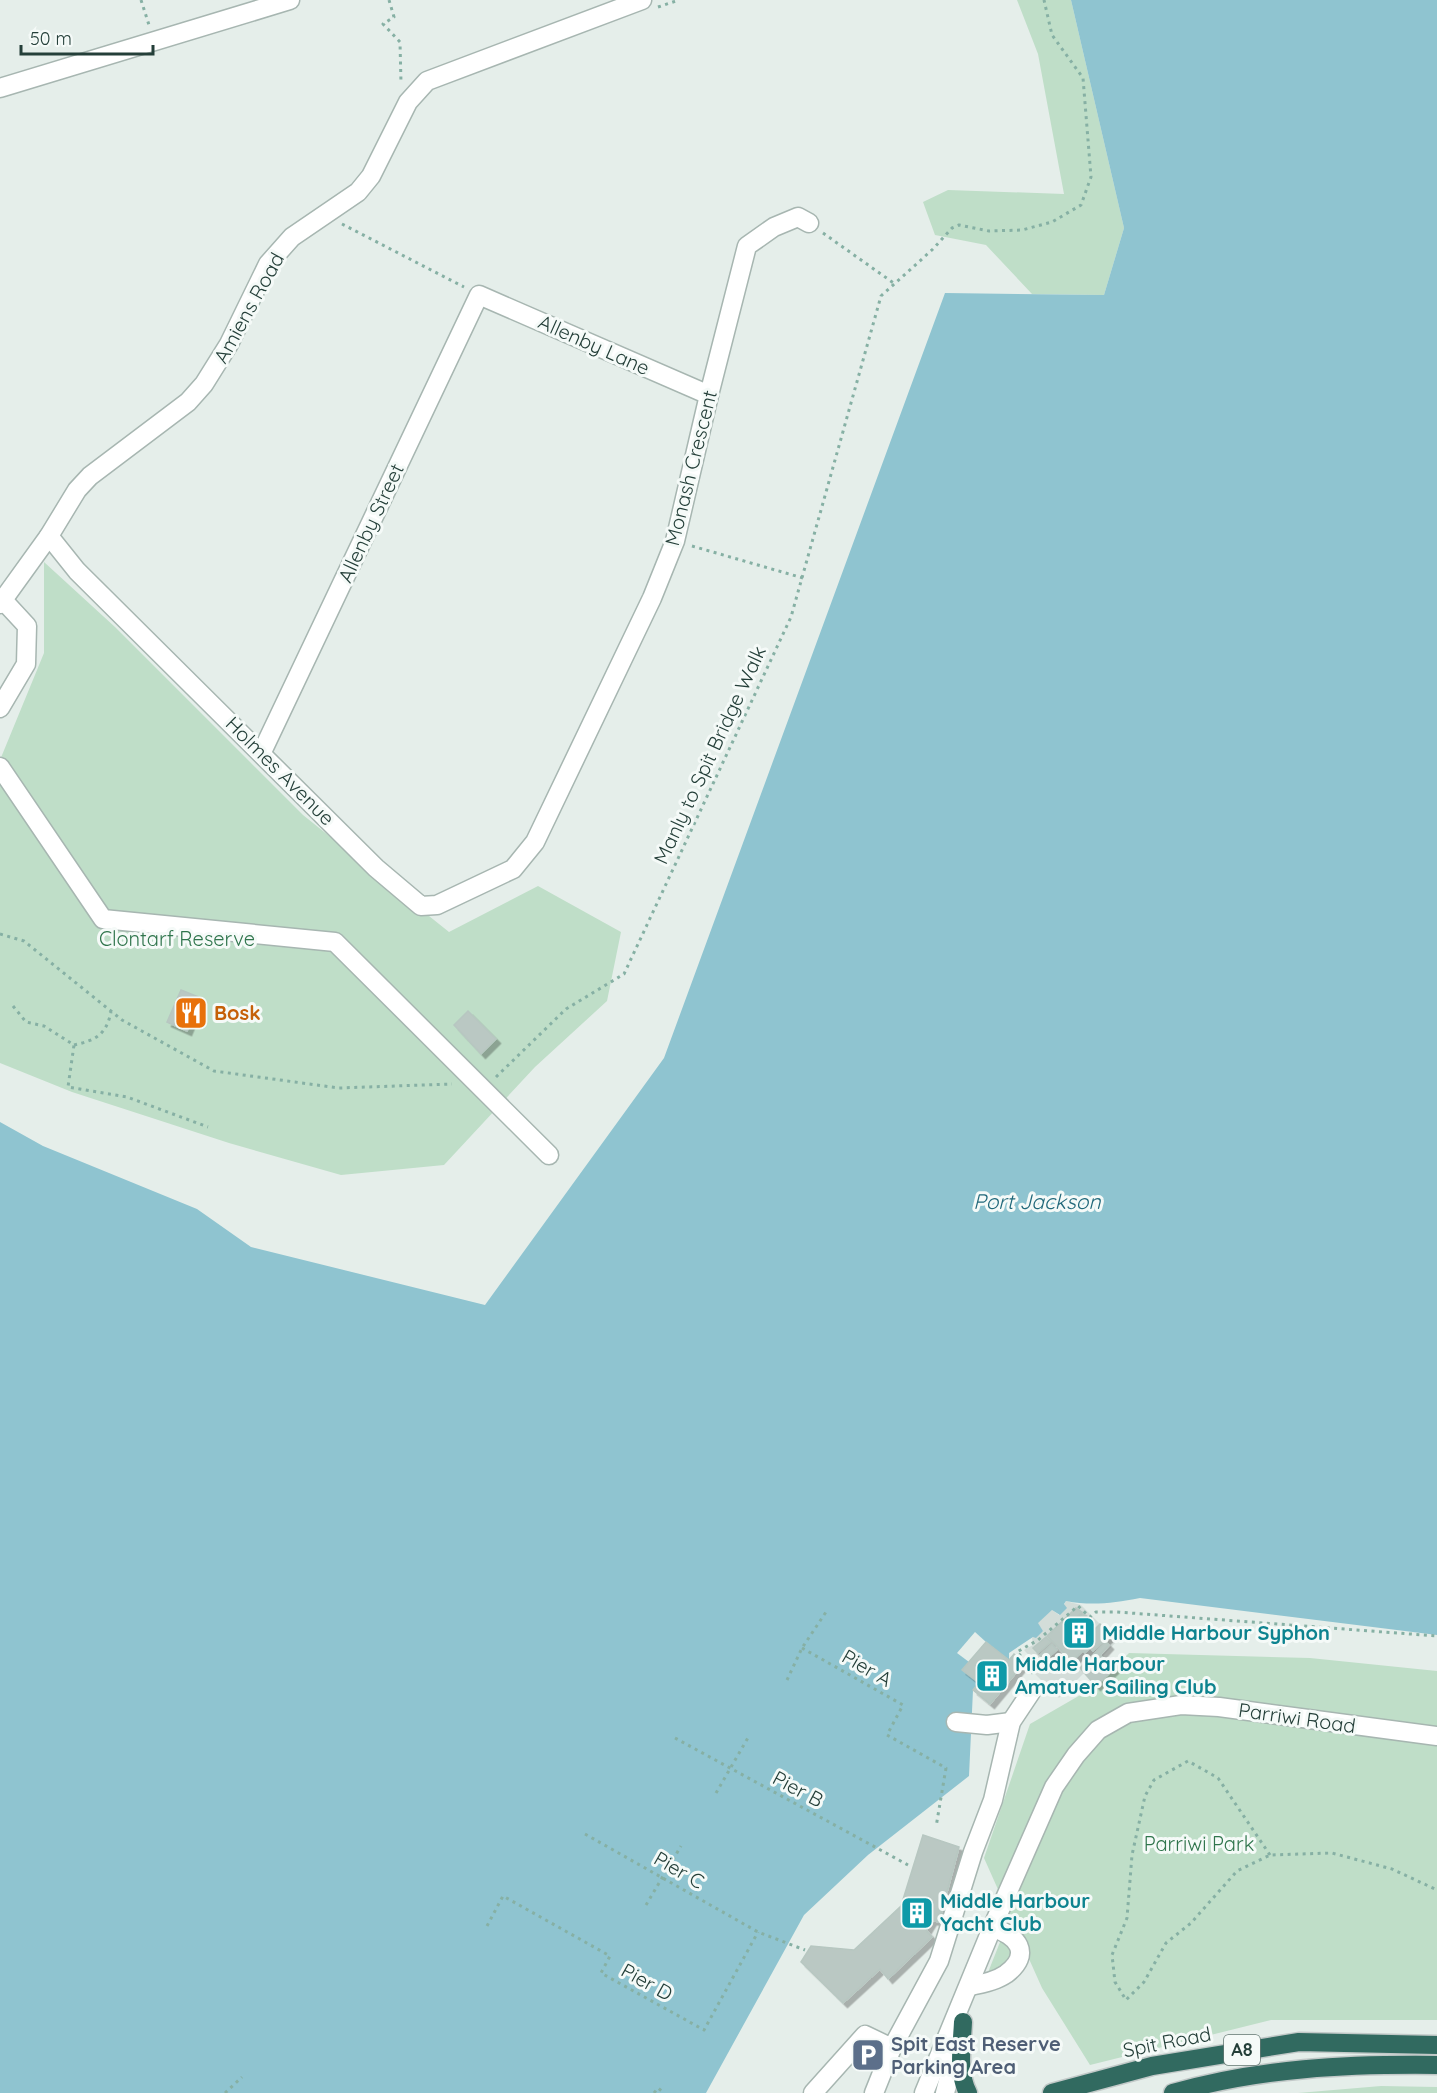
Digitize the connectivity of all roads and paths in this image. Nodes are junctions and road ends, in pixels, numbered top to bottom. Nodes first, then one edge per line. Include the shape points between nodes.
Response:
1 (141, 0) edge
2 (290, 0) edge
3 (390, 0) edge
4 (679, 0) edge
5 (1044, 0) edge
6 (649, 4) edge
7 (152, 32) dead end
8 (0, 88) edge
9 (408, 102) junction
10 (325, 216) junction
11 (809, 223) joint
12 (895, 284) junction
13 (479, 295) junction
14 (709, 396) junction
15 (49, 536) junction
16 (675, 541) junction
17 (803, 578) junction
18 (2, 602) edge
19 (0, 708) edge
20 (262, 752) junction
21 (0, 767) edge
22 (535, 842) joint
23 (0, 934) edge
24 (13, 1006) dead end
25 (111, 1011) junction
26 (74, 1044) junction
27 (480, 1089) junction
28 (208, 1127) dead end
29 (549, 1155) dead end
30 (826, 1612) dead end
31 (1437, 1636) edge
32 (802, 1648) junction
33 (788, 1680) dead end
34 (1031, 1692) joint
35 (956, 1722) dead end
36 (1011, 1722) junction
37 (749, 1736) dead end
38 (1437, 1736) edge
39 (675, 1738) dead end
40 (730, 1770) junction
41 (716, 1793) dead end
42 (936, 1827) dead end
43 (585, 1833) dead end
44 (681, 1846) dead end
45 (1270, 1855) junction
46 (908, 1865) dead end
47 (662, 1877) junction
48 (1437, 1890) edge
49 (646, 1905) dead end
50 (487, 1926) dead end
51 (992, 1928) junction
52 (758, 1932) junction
53 (805, 1950) dead end
54 (968, 1990) junction
55 (963, 2022) junction
56 (1437, 2045) edge
57 (892, 2048) junction
58 (1437, 2065) edge
59 (242, 2077) dead end
60 (225, 2093) edge
61 (654, 2093) edge
62 (664, 2093) edge
63 (813, 2093) edge
64 (874, 2093) edge
65 (924, 2093) edge
66 (945, 2093) edge
67 (968, 2093) edge
68 (1052, 2093) edge
69 (1173, 2093) edge

1 - 7 path
2 - 8 street
3 - 9 path via 394,17 383,24 400,42 399,78
4 - 6 path
5 - 12 path, Manly to Spit Bridge Walk via 1052,35 1083,78 1091,177 1081,205 1052,222 1022,230 989,231 959,225
6 - 9 street, Amiens Road via 427,81
9 - 10 street, Amiens Road via 371,176 358,192
10 - 13 path
10 - 15 street, Amiens Road via 292,237 268,264 204,384 188,402 90,476
11 - 12 path
11 - 14 street, Monash Crescent via 798,217 774,227 747,246
12 - 17 path, Manly to Spit Bridge Walk via 881,296
13 - 14 street, Allenby Lane
13 - 20 street, Allenby Street
14 - 16 street, Monash Crescent
15 - 18 street, Amiens Road
15 - 20 street, Holmes Avenue via 77,571
16 - 17 path
16 - 22 street, Monash Crescent via 652,598
17 - 27 path, Manly to Spit Bridge Walk via 791,617 624,974 566,1009 507,1068
18 - 19 street via 27,626 26,664
20 - 22 street, Holmes Avenue via 376,868 421,906 437,905 513,869
21 - 27 street via 102,919 335,942
23 - 25 path via 24,941
24 - 26 path via 26,1022 44,1026
25 - 26 path via 107,1028 99,1037
25 - 27 path via 214,1071 339,1088 452,1084
26 - 28 path via 68,1087 127,1097
27 - 29 street
30 - 32 path
31 - 34 path via 1096,1612 1090,1617 1074,1606 1038,1640 1017,1652 1040,1683
32 - 33 path
32 - 42 path, Pier A via 903,1705 887,1735 946,1768
34 - 36 street
35 - 36 street
36 - 57 street via 993,1800 939,1961
37 - 40 path
38 - 51 street, Parriwi Road via 1219,1707 1182,1705 1128,1713 1098,1731 1054,1787
39 - 40 path, Pier B
40 - 41 path
40 - 46 path, Pier B
43 - 47 path, Pier C
44 - 47 path
45 - 45 path via 1237,1871 1191,1923 1166,1943 1144,1982 1126,2000 1115,1982 1112,1954 1127,1918 1132,1855 1145,1796 1154,1780 1188,1761 1218,1778
45 - 48 path via 1332,1853 1392,1869
47 - 49 path
47 - 52 path, Pier C
50 - 52 path, Pier D via 503,1896 610,1956 601,1973 704,2030
51 - 54 street, Parriwi Road
51 - 54 street via 1016,1938 1020,1947 1018,1958 1006,1974
52 - 53 path, Pier C
54 - 55 street, Parriwi Road
54 - 65 street, Parriwi Road
55 - 66 street, Parriwi Road
55 - 67 highway via 961,2067
56 - 68 highway, Spit Road / A8 via 1299,2042 1152,2066
57 - 63 street via 865,2035
57 - 64 street
58 - 69 highway, A8 via 1277,2073
59 - 60 path
61 - 62 path via 658,2088

